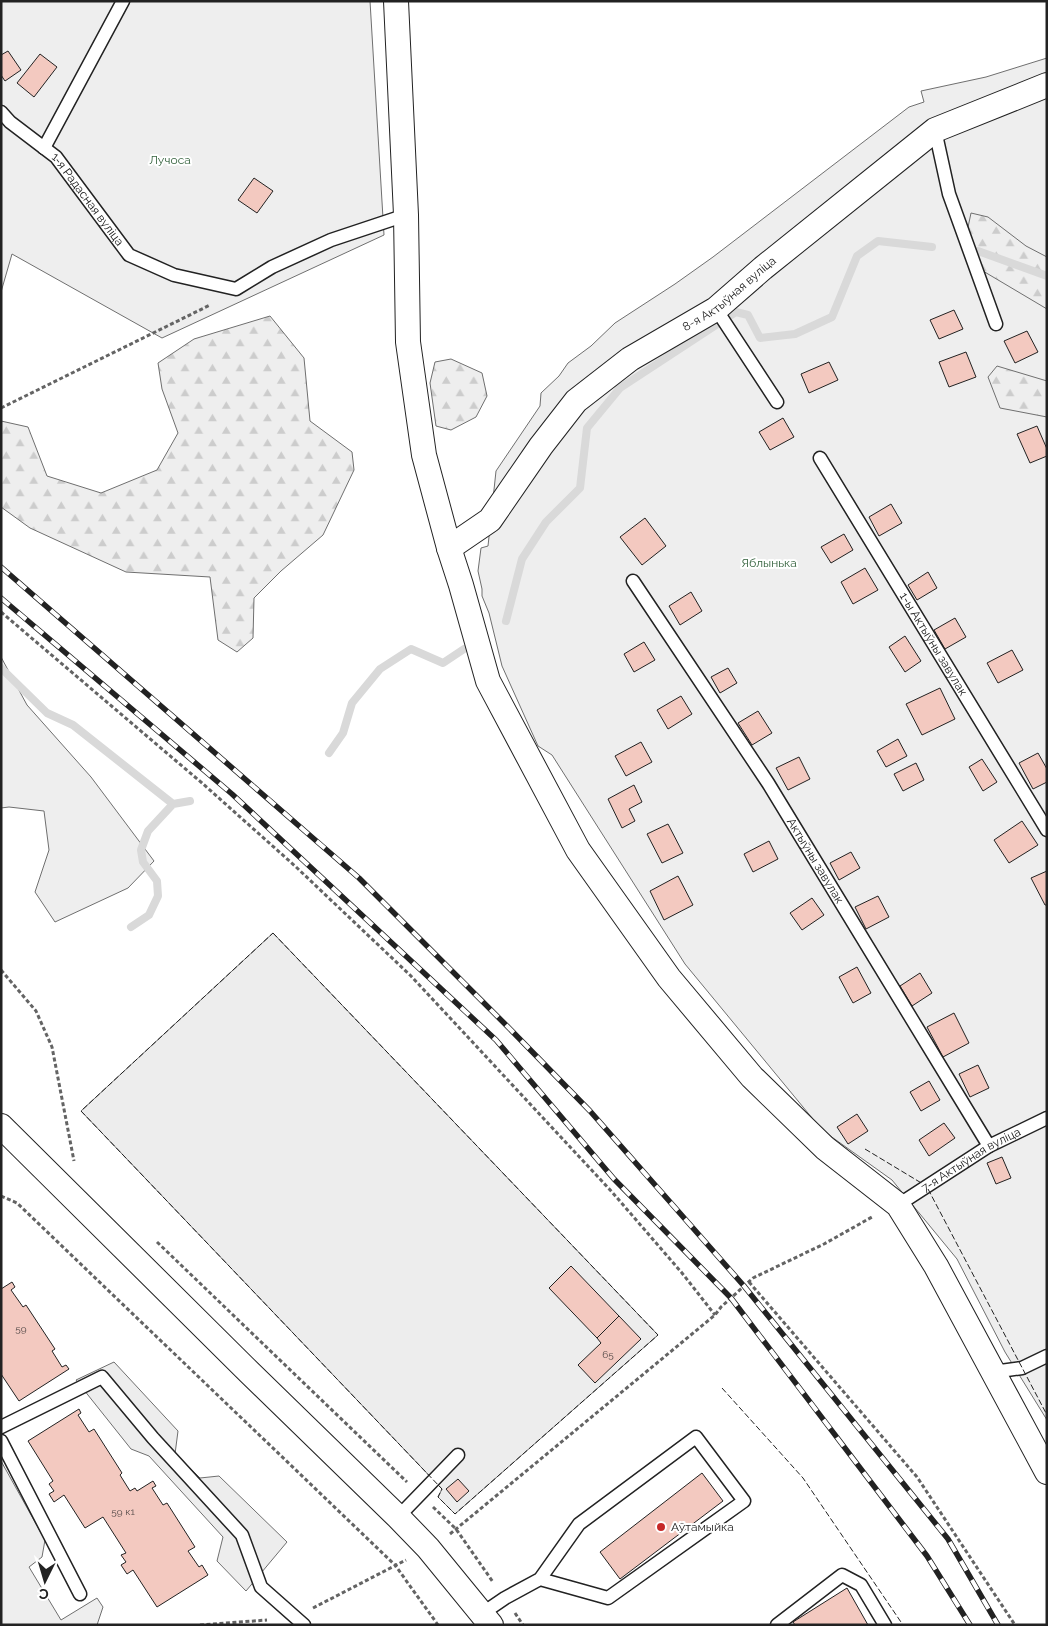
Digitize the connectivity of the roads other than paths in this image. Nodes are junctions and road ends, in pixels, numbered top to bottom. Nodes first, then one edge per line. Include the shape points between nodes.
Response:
1 (123, 1) edge
2 (396, 1) edge
3 (1047, 85) edge
4 (1, 112) edge
5 (935, 130) junction
6 (44, 148) junction
7 (406, 215) junction
8 (717, 312) junction
9 (996, 324) dead end
10 (776, 402) dead end
11 (820, 458) dead end
12 (449, 548) junction
13 (634, 581) dead end
14 (1047, 830) edge
15 (1047, 1118) edge
16 (1, 1126) edge
17 (989, 1146) junction
18 (898, 1205) junction
19 (1047, 1356) edge
20 (993, 1372) junction
21 (1, 1427) edge
22 (1, 1441) edge
23 (458, 1455) dead end
24 (1047, 1472) edge
25 (398, 1517) junction
26 (540, 1579) junction
27 (80, 1594) dead end
28 (487, 1619) edge
29 (304, 1625) edge
30 (777, 1625) edge
31 (885, 1625) edge

1 - 6 lane
2 - 7 street
3 - 5 street, 8-я Актыўная вуліца
4 - 6 lane, 1-я Радасная вуліца
5 - 8 street, 8-я Актыўная вуліца via 763,268
5 - 9 lane via 949,194
6 - 7 lane, 1-я Радасная вуліца via 56,157 129,255 174,275 236,289 272,267 331,240
7 - 12 street via 408,342 424,455
8 - 10 lane
8 - 12 street, 8-я Актыўная вуліца via 630,359 576,401 490,520
11 - 14 lane, 1-ы Актыўны завулак
12 - 18 street via 488,681 578,850 669,978 752,1077 825,1148
13 - 17 lane, Актыўны завулак via 768,783
15 - 17 lane, 7-я Актыўная вуліца
16 - 25 street
17 - 18 lane, 7-я Актыўная вуліца
18 - 20 street via 936,1266
19 - 20 lane via 1022,1368
20 - 24 street
21 - 29 lane via 102,1378 242,1535 261,1586
22 - 27 lane
23 - 25 lane
25 - 28 street
26 - 26 lane via 579,1524 696,1437 744,1501 608,1598
26 - 28 lane via 505,1598
30 - 31 lane via 842,1575 861,1585

